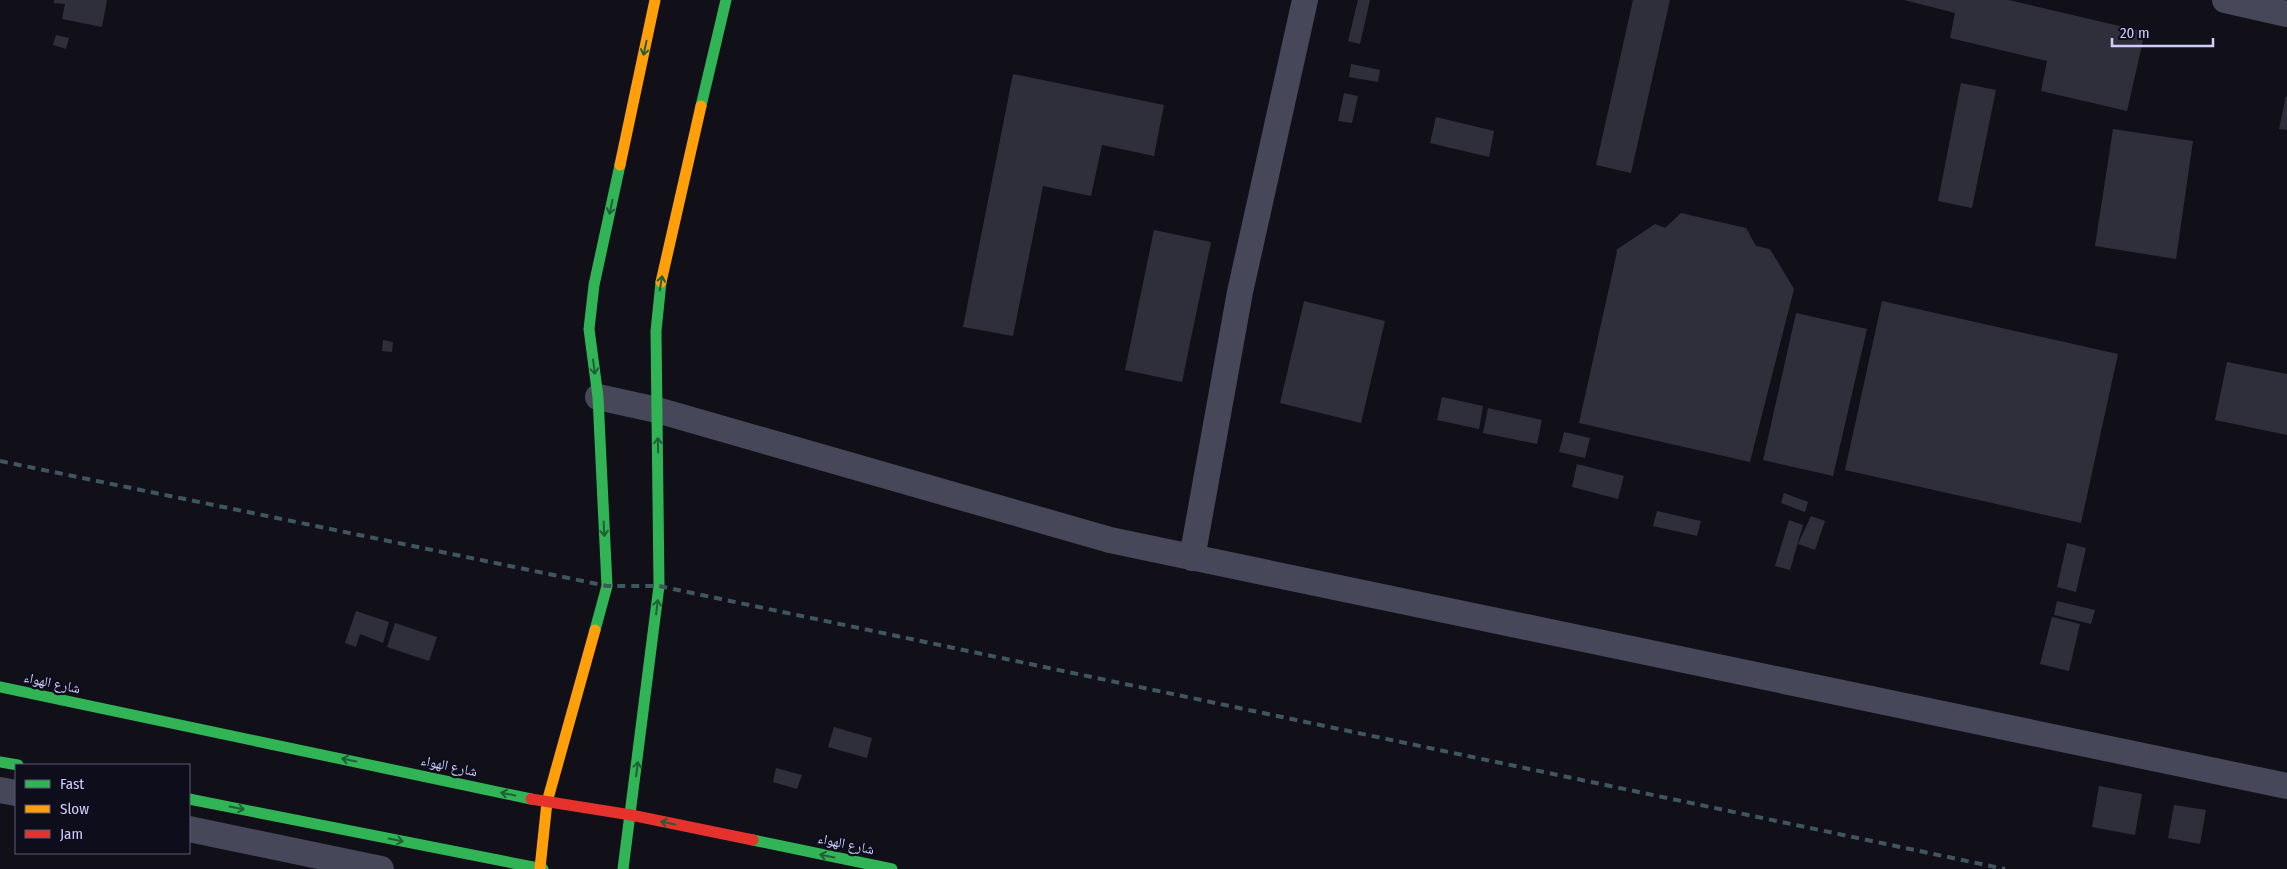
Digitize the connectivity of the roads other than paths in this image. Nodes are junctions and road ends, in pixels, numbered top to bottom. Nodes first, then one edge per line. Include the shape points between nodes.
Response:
1 (655, 0) edge
2 (726, 0) edge
3 (1304, 0) edge
4 (2224, 0) edge
5 (2287, 14) edge
6 (598, 397) junction
7 (657, 410) junction
8 (1192, 558) junction
9 (0, 687) edge
10 (0, 762) edge
11 (15, 764) edge
12 (2287, 786) edge
13 (0, 790) edge
14 (15, 793) edge
15 (190, 799) edge
16 (547, 802) junction
17 (631, 816) junction
18 (190, 829) edge
19 (381, 869) edge
20 (542, 869) edge
21 (623, 869) edge
22 (892, 869) edge

1 -> 6 street via 594,285 589,329
7 -> 2 street via 656,331 660,286
3 - 8 street via 1240,292
4 - 5 street
6 - 7 street
6 -> 16 street via 607,586
7 - 8 street via 1110,540
17 -> 7 street via 659,586
8 - 12 street
16 -> 9 street, شارع الهواء
10 - 11 street
13 - 14 street
15 -> 20 street
16 - 17 street, شارع الهواء
16 - 20 street
17 - 21 street
22 -> 17 street, شارع الهواء
18 - 19 street

